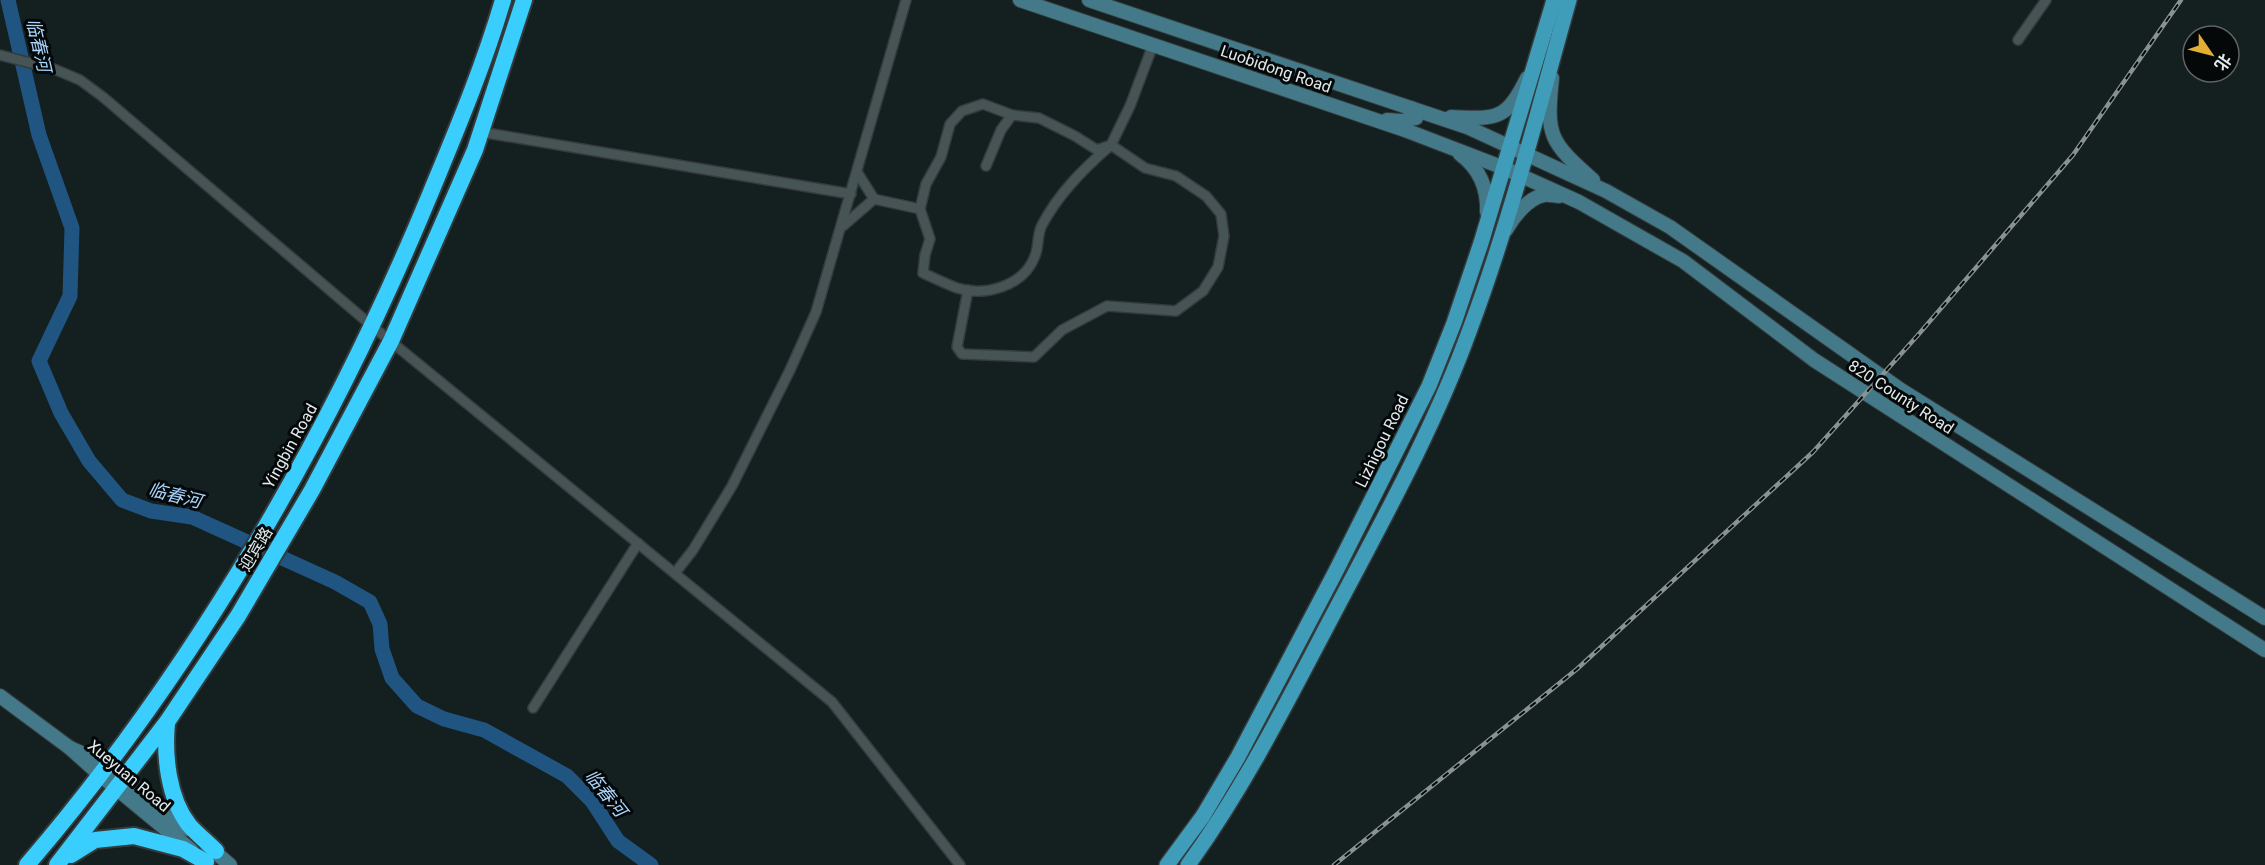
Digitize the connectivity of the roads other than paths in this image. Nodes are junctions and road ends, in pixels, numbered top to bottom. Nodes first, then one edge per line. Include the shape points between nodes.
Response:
1 (502, 0) edge
2 (524, 0) edge
3 (906, 0) edge
4 (1020, 0) edge
5 (1089, 0) edge
6 (1554, 0) edge
7 (1569, 0) edge
8 (2046, 0) edge
9 (2018, 40) dead end
10 (1153, 45) junction
11 (0, 55) edge
12 (1544, 60) junction
13 (1411, 108) junction
14 (1012, 115) junction
15 (1434, 116) junction
16 (1370, 118) junction
17 (481, 132) junction
18 (1440, 143) junction
19 (1111, 145) junction
20 (1511, 147) junction
21 (1526, 152) junction
22 (986, 166) dead end
23 (1504, 168) junction
24 (857, 172) junction
25 (1519, 174) junction
26 (1606, 191) junction
27 (851, 194) junction
28 (1568, 197) junction
29 (874, 199) junction
30 (920, 209) junction
31 (1486, 224) junction
32 (843, 226) junction
33 (1497, 248) junction
34 (968, 290) junction
35 (372, 326) junction
36 (391, 341) junction
37 (638, 543) junction
38 (675, 573) junction
39 (2263, 613) edge
40 (2265, 650) edge
41 (0, 696) edge
42 (533, 708) dead end
43 (167, 722) junction
44 (102, 769) junction
45 (120, 783) junction
46 (210, 859) edge
47 (57, 864) edge
48 (27, 865) edge
49 (230, 865) edge
50 (960, 865) edge
51 (1167, 865) edge
52 (1188, 865) edge

1 - 35 highway, Yingbin Road via 452,140
2 - 17 highway
3 - 24 street
4 - 10 main road, Luobidong Road
5 - 13 main road, Luobidong Road
6 - 12 main road, Lizhigou Road
7 - 12 main road, Lizhigou Road
8 - 9 street
10 - 16 main road, Luobidong Road
10 - 19 street
11 - 35 street via 80,80
12 - 15 main road via 1510,107 1494,116
12 - 20 main road, Lizhigou Road
12 - 21 main road, Lizhigou Road
12 - 26 main road via 1551,133 1563,152
13 - 15 main road, Luobidong Road
13 - 16 main road via 1417,113 1416,118
14 - 19 street via 1039,118 1097,150
14 - 22 street
14 - 30 street via 983,104 962,111 950,124
15 - 20 main road, Luobidong Road
16 - 18 main road, Luobidong Road
17 - 27 street
17 - 36 highway
18 - 23 main road, Luobidong Road
18 - 31 main road via 1462,155 1479,171 1488,197
19 - 34 street via 1082,170 1040,227 1035,256 1024,275 1008,285
19 - 34 street via 1145,168 1176,176 1206,196 1221,214 1224,236 1218,267 1203,291 1176,311 1107,306 1062,330 1034,357 962,354 957,347
20 - 21 main road, Luobidong Road
20 - 23 main road, Lizhigou Road
21 - 25 main road, Lizhigou Road
21 - 26 main road, 820 County Road
23 - 25 main road, Luobidong Road
23 - 31 main road, Lizhigou Road
24 - 27 street
24 - 29 street
25 - 28 main road, 820 County Road
25 - 33 main road, Lizhigou Road
26 - 39 main road, 820 County Road via 1671,227 1901,390
27 - 32 street
28 - 33 main road via 1544,195 1527,204 1510,222
28 - 40 main road, 820 County Road via 1683,261 1814,360
29 - 30 street
29 - 32 street
30 - 34 street via 930,238 923,273
31 - 51 main road, Lizhigou Road via 1454,323 1399,449 1238,757 1203,816
32 - 38 street via 816,312 790,370 732,486
33 - 52 main road, Lizhigou Road via 1471,329 1414,457 1253,765
35 - 36 street
35 - 44 highway, Yingbin Road via 339,394 234,577 191,646
36 - 37 street
36 - 43 highway, 迎宾路 via 291,526
37 - 38 street
37 - 42 street
38 - 50 street via 832,702
41 - 44 main road, Xueyuan Road
43 - 45 highway
43 - 46 highway via 165,745 174,795
44 - 45 main road, Xueyuan Road
44 - 48 highway, Yingbin Road
45 - 46 main road, Xueyuan Road
45 - 47 highway
46 - 47 highway via 134,836 95,840
46 - 49 main road, Xueyuan Road

